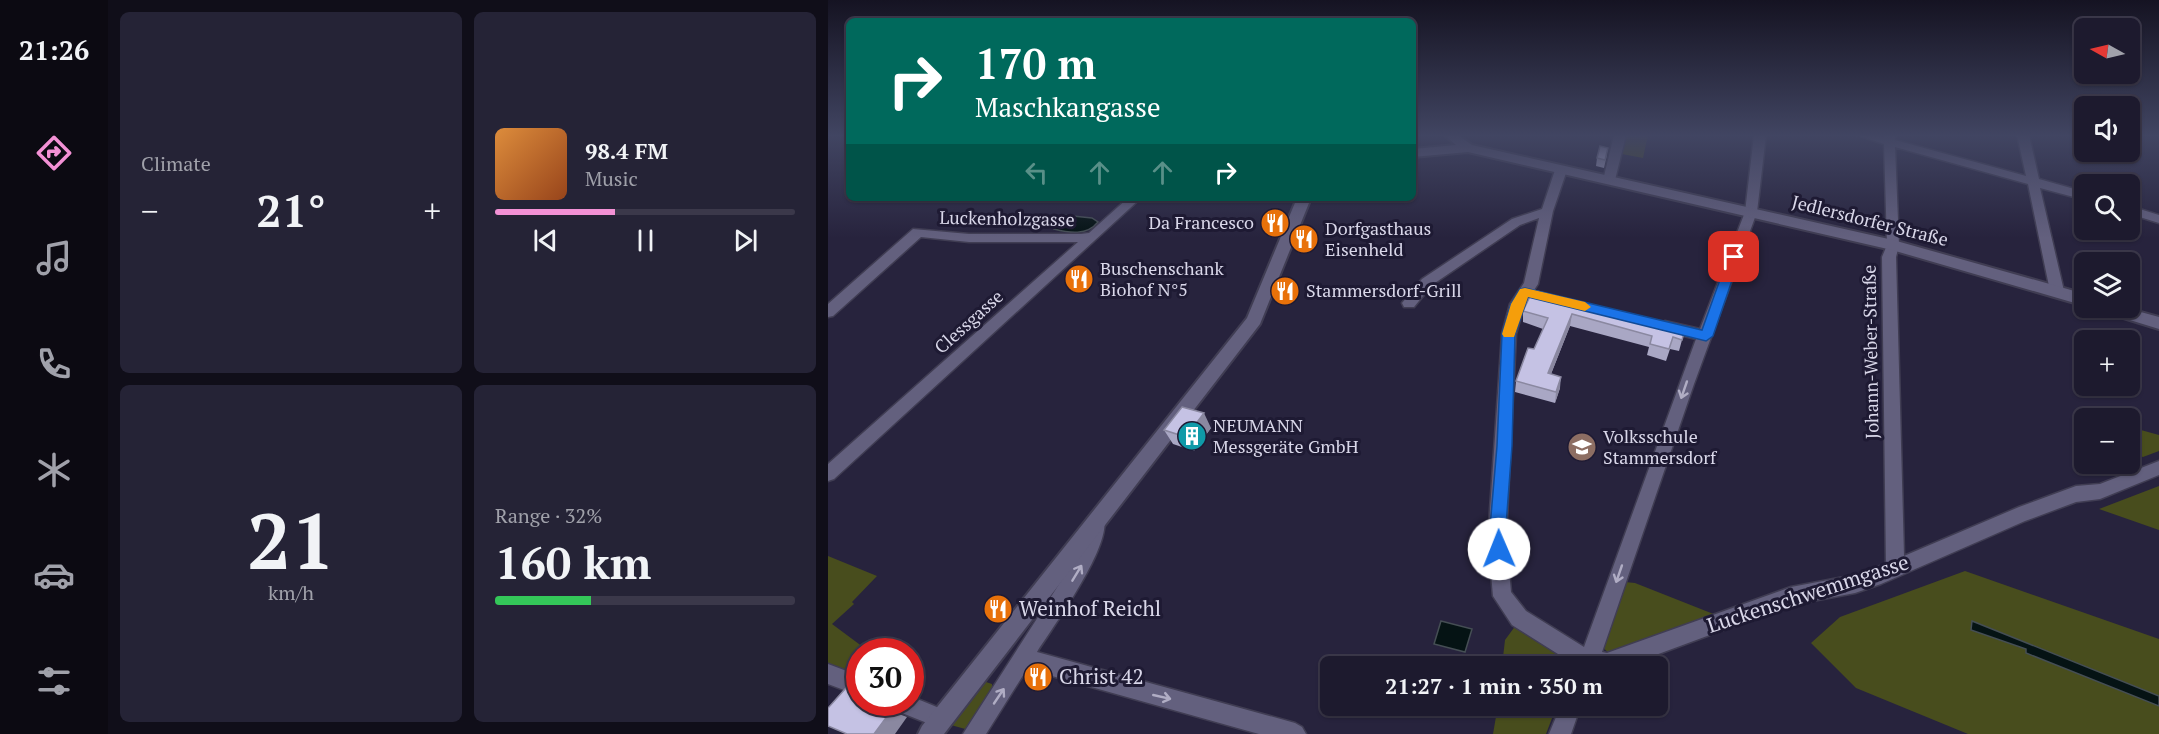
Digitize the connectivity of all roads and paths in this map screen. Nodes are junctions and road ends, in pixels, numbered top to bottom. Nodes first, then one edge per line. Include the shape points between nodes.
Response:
1 (1558, 169) edge
2 (1612, 169) edge
3 (1756, 169) edge
4 (1890, 169) edge
5 (1994, 169) edge
6 (2030, 169) edge
7 (1561, 170) junction
8 (1609, 180) junction
9 (2033, 181) junction
10 (2074, 193) edge
11 (1132, 201) edge
12 (1303, 201) edge
13 (1547, 211) junction
14 (1750, 212) junction
15 (2140, 213) edge
16 (2159, 219) edge
17 (1094, 236) junction
18 (1893, 245) junction
19 (2057, 291) junction
20 (2074, 296) edge
21 (1409, 303) dead end
22 (828, 312) edge
23 (2140, 317) edge
24 (1649, 322) edge
25 (2159, 323) edge
26 (1706, 336) junction
27 (2159, 468) edge
28 (828, 474) edge
29 (1099, 516) junction
30 (1895, 569) junction
31 (1576, 656) edge
32 (1591, 656) edge
33 (1626, 656) edge
34 (1024, 658) junction
35 (828, 674) edge
36 (846, 681) edge
37 (920, 716) edge
38 (1566, 716) edge
39 (936, 727) edge
40 (974, 734) edge
41 (1295, 734) edge
42 (1560, 734) edge

1 - 7 street, Jedlersdorfer Straße
2 - 8 street
3 - 14 street
4 - 18 street, Johann-Weber-Straße
5 - 9 street
6 - 9 street
7 - 8 street, Jedlersdorfer Straße
7 - 13 street
8 - 14 street, Jedlersdorfer Straße
9 - 10 street
9 - 19 street
11 - 17 street, Clessgasse
12 - 29 street via 1254,320
13 - 21 street via 1516,222 1426,282
13 - 31 street via 1531,293 1517,304 1509,334 1497,539 1503,596 1519,618
14 - 18 street, Jedlersdorfer Straße
14 - 26 street
15 - 16 street
17 - 22 street, Luckenholzgasse via 969,238 918,232
17 - 28 street, Clessgasse
18 - 19 street, Jedlersdorfer Straße
18 - 30 street, Johann-Weber-Straße via 1889,257
19 - 20 street, Jedlersdorfer Straße
23 - 25 street
24 - 26 street
26 -> 32 street
27 - 30 street, Luckenschwemmgasse via 2028,511
34 -> 29 street via 1089,553
29 - 39 street
30 - 33 street, Luckenschwemmgasse via 1855,584 1791,596
40 -> 34 street
34 -> 41 street
35 - 36 street
37 - 39 street
38 - 42 street

